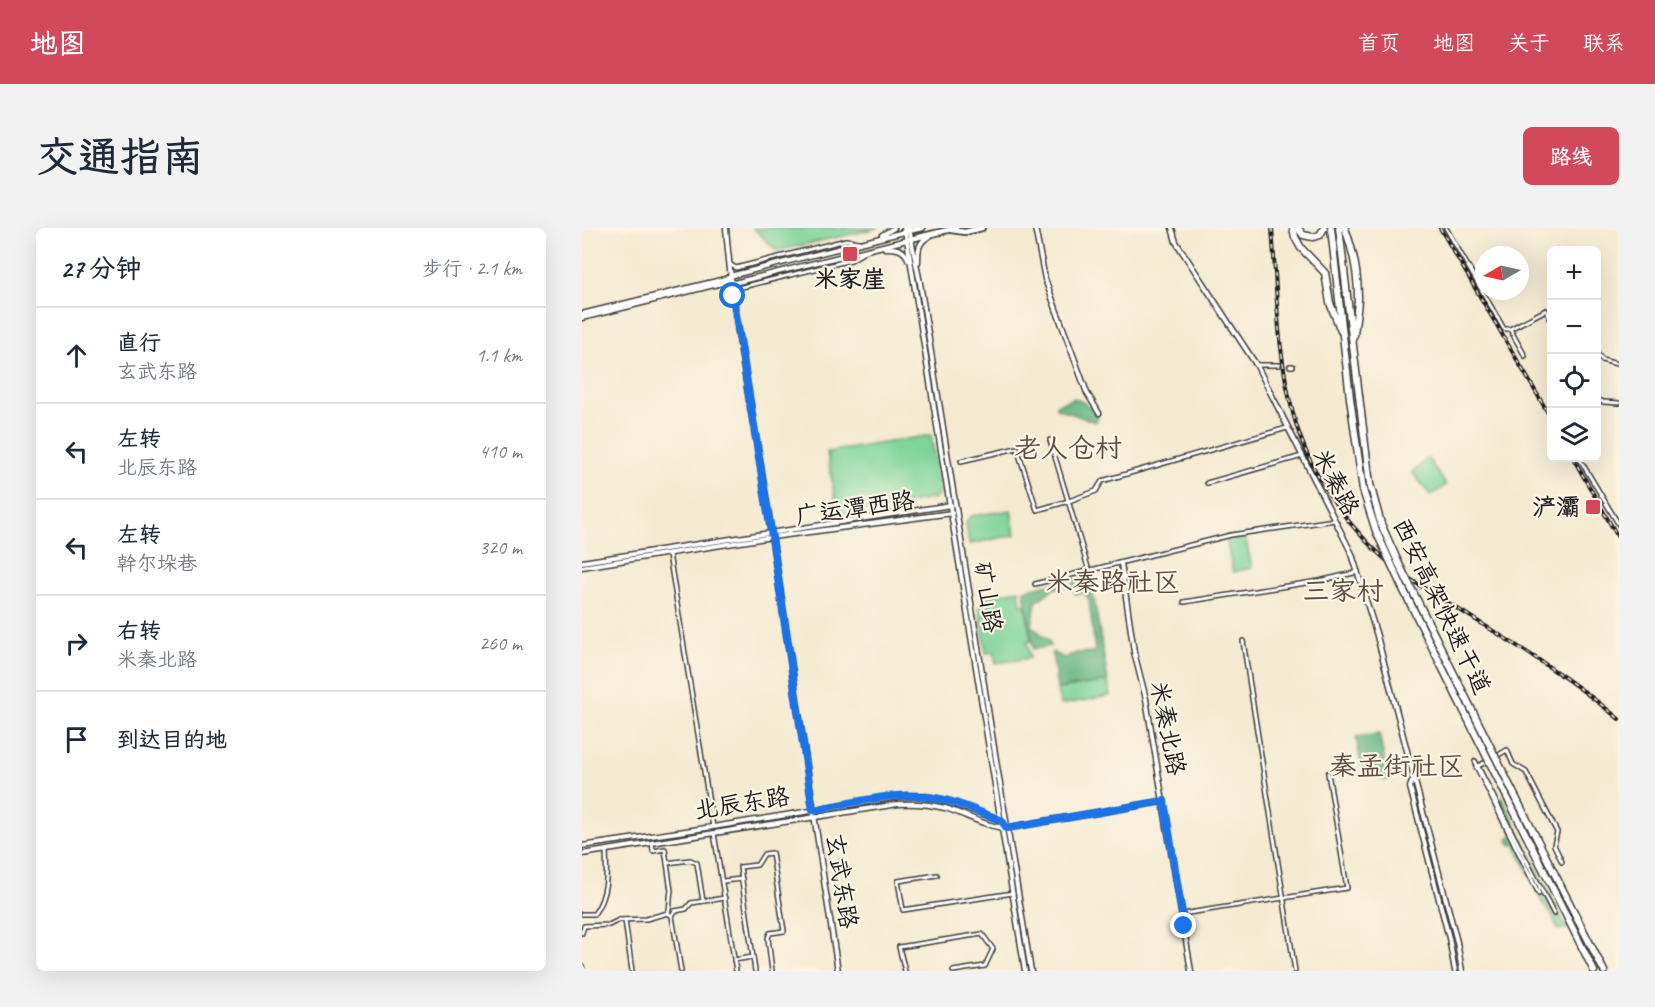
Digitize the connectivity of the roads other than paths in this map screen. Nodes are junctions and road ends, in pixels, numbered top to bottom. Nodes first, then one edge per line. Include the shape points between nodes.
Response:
1 (726, 228) edge
2 (894, 228) edge
3 (922, 228) edge
4 (956, 228) edge
5 (982, 228) edge
6 (1035, 228) edge
7 (1172, 228) edge
8 (1293, 228) edge
9 (1298, 228) edge
10 (1324, 228) edge
11 (1331, 228) edge
12 (1339, 228) edge
13 (1345, 228) edge
14 (1446, 228) edge
15 (907, 230) edge
16 (949, 230) junction
17 (940, 232) junction
18 (874, 238) junction
19 (910, 239) junction
20 (859, 242) junction
21 (878, 248) junction
22 (866, 251) junction
23 (728, 258) junction
24 (769, 259) junction
25 (785, 262) junction
26 (911, 270) junction
27 (918, 272) junction
28 (730, 276) junction
29 (730, 281) junction
30 (733, 296) junction
31 (1547, 312) edge
32 (582, 316) edge
33 (1510, 329) junction
34 (1343, 337) junction
35 (1353, 350) junction
36 (1598, 354) edge
37 (1525, 356) dead end
38 (1619, 363) edge
39 (1256, 365) junction
40 (1279, 365) tunnel mouth
41 (1601, 401) edge
42 (1619, 403) edge
43 (1099, 413) dead end
44 (1287, 428) junction
45 (1050, 440) dead end
46 (1302, 456) junction
47 (961, 461) dead end
48 (1581, 462) edge
49 (1207, 483) dead end
50 (1069, 501) junction
51 (953, 505) junction
52 (954, 512) junction
53 (1335, 520) junction
54 (1619, 525) edge
55 (772, 535) junction
56 (669, 554) junction
57 (582, 562) edge
58 (1121, 563) junction
59 (582, 567) edge
60 (1089, 571) junction
61 (1358, 572) junction
62 (1035, 584) dead end
63 (1184, 603) dead end
64 (1243, 641) dead end
65 (1474, 762) dead end
66 (1477, 767) junction
67 (1328, 774) dead end
68 (1414, 777) junction
69 (1164, 801) junction
70 (813, 810) junction
71 (1423, 810) junction
72 (1417, 812) junction
73 (814, 817) junction
74 (1001, 820) junction
75 (713, 827) junction
76 (1005, 828) junction
77 (714, 834) junction
78 (652, 842) junction
79 (582, 846) edge
80 (606, 850) junction
81 (582, 854) edge
82 (1562, 861) dead end
83 (667, 863) junction
84 (937, 875) dead end
85 (741, 879) junction
86 (722, 881) junction
87 (1013, 894) junction
88 (1539, 894) dead end
89 (725, 898) junction
90 (1282, 898) junction
91 (703, 901) junction
92 (670, 907) junction
93 (675, 911) junction
94 (668, 913) junction
95 (582, 914) edge
96 (1182, 914) junction
97 (1554, 914) dead end
98 (672, 916) junction
99 (625, 920) junction
100 (582, 933) edge
101 (753, 957) junction
102 (734, 960) junction
103 (582, 966) edge
104 (583, 971) edge
105 (632, 971) edge
106 (681, 971) edge
107 (736, 971) edge
108 (755, 971) edge
109 (772, 971) edge
110 (838, 971) edge
111 (905, 971) edge
112 (953, 971) edge
113 (1025, 971) edge
114 (1031, 971) edge
115 (1191, 971) edge
116 (1294, 971) edge
117 (1455, 971) edge
118 (1462, 971) edge
119 (1594, 971) edge
120 (1604, 971) edge

1 - 23 street, 玄武东路
2 - 18 street
3 - 15 main road
4 - 16 main road
5 - 16 main road
6 - 43 street via 1045,279 1087,393
7 - 39 street, 米秦路 via 1176,242
8 - 34 highway via 1301,248 1325,273 1330,303
9 - 10 highway via 1303,235 1313,237
11 - 34 highway, 西安高架快速干道
12 - 35 highway, 西安高架快速干道
13 - 35 highway via 1353,250 1358,299
14 - 33 street via 1504,329
15 - 18 street
15 - 19 street, 矿山路
16 - 17 main road
17 - 19 main road
17 - 27 street via 919,244
18 - 20 street
19 - 21 street
19 - 26 street, 矿山路
19 - 27 street, 矿山路
20 - 24 street via 846,240
20 - 25 street
21 - 22 street
21 - 26 street via 901,250 907,255
22 - 29 street
22 - 30 street via 851,260 738,288
23 - 24 street via 734,268
23 - 28 street, 玄武东路
24 - 25 street
25 - 28 street
26 - 51 street, 矿山路
27 - 51 street, 矿山路
28 - 29 street, 玄武东路
28 - 32 street
29 - 30 street, 玄武东路
29 - 32 street
30 - 55 street, 玄武东路
31 - 33 street
33 - 37 street
34 - 119 highway, 西安高架快速干道, bridge via 1363,490 1376,531
35 - 120 highway, 西安高架快速干道, bridge via 1370,484 1381,524
36 - 38 street via 1602,360
39 - 40 street
39 - 44 street, 米秦路
41 - 42 street
44 - 46 street, 米秦路
44 - 50 street via 1102,481 1096,491
45 - 50 street
46 - 49 street
46 - 53 street, 米秦路
47 - 50 street via 1017,448 1037,510
48 - 54 street
50 - 60 street
51 - 52 street, 矿山路
51 - 55 street, 广运潭西路
52 - 55 street, 广运潭西路
52 - 74 street, 矿山路
52 - 76 street, 矿山路
53 - 58 street via 1231,534
53 - 61 street, 米秦路
55 - 56 street, 广运潭西路
55 - 57 street, 广运潭西路
55 - 70 street, 玄武东路
56 - 59 street, 广运潭西路
56 - 75 street
58 - 60 street
58 - 69 street, 米秦北路 via 1134,652
60 - 62 street
61 - 63 street
61 - 68 street, 米秦路
64 - 90 street
65 - 66 street
66 - 82 street via 1507,750 1514,764 1526,772 1557,832 1554,845
66 - 88 street
66 - 97 street
67 - 90 street via 1347,888
68 - 71 street, 米秦路
68 - 72 street, 米秦路 via 1410,787
69 - 76 street
69 - 96 street, 米秦北路
70 - 73 street, 玄武东路
70 - 74 street, 北辰东路 via 920,796 938,798
70 - 75 street, 北辰东路
71 - 72 street
71 - 118 street, 米秦路
72 - 117 street, 米秦路
73 - 76 street, 北辰东路 via 920,804 946,808
73 - 77 street, 北辰东路
73 - 110 street, 玄武东路
74 - 76 street
75 - 77 street
75 - 79 street, 北辰东路
76 - 87 street, 矿山路
76 - 114 street, 矿山路
77 - 78 street, 北辰东路
77 - 86 street
78 - 80 street, 北辰东路
78 - 83 street via 653,851 665,849
80 - 81 street, 北辰东路
80 - 95 street via 606,886 600,905 594,914
83 - 91 street via 697,863
83 - 92 street
84 - 87 street via 898,881 903,910
85 - 86 street
85 - 101 street
85 - 109 street via 740,867 757,865 764,854 772,853 784,931 771,933 768,938
86 - 89 street
87 - 113 street, 矿山路
89 - 91 street
89 - 102 street
90 - 96 street
90 - 116 street
91 - 93 street
92 - 93 street
92 - 94 street
93 - 98 street
94 - 98 street
94 - 99 street via 646,920
96 - 115 street, 米秦北路
98 - 106 street
99 - 100 street via 584,926
99 - 105 street
101 - 102 street
101 - 108 street
102 - 107 street
103 - 104 street
111 - 112 street via 899,947 982,934 993,949 984,966

